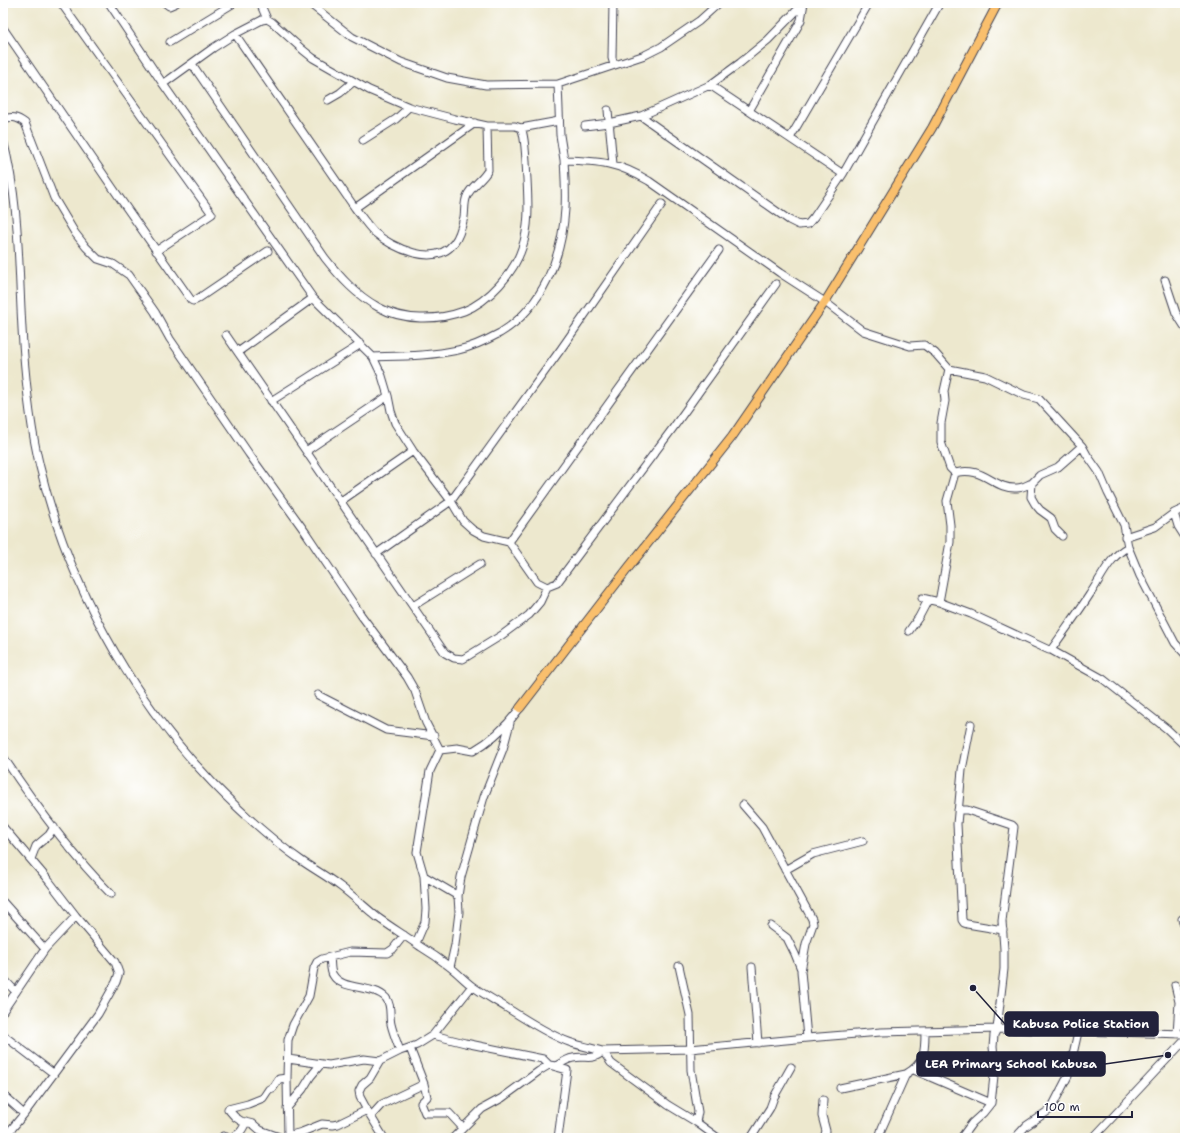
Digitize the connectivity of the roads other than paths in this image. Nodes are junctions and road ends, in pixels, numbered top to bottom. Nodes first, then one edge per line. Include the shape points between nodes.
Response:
1 (61, 3) edge
2 (109, 3) edge
3 (165, 3) edge
4 (176, 3) edge
5 (234, 3) edge
6 (260, 3) edge
7 (309, 3) edge
8 (614, 3) edge
9 (719, 3) edge
10 (804, 3) edge
11 (870, 3) edge
12 (939, 3) edge
13 (998, 3) edge
14 (267, 19) junction
15 (3, 28) edge
16 (235, 34) junction
17 (170, 42) dead end
18 (192, 64) junction
19 (614, 65) junction
20 (354, 82) junction
21 (163, 84) junction
22 (558, 84) junction
23 (710, 85) junction
24 (328, 100) dead end
25 (409, 107) junction
26 (608, 110) dead end
27 (749, 111) junction
28 (641, 116) junction
29 (3, 119) edge
30 (559, 121) junction
31 (475, 123) junction
32 (609, 123) junction
33 (487, 126) junction
34 (585, 126) dead end
35 (520, 128) junction
36 (790, 138) junction
37 (3, 140) edge
38 (363, 140) dead end
39 (564, 160) junction
40 (613, 164) junction
41 (844, 174) junction
42 (662, 204) dead end
43 (355, 208) junction
44 (719, 250) dead end
45 (156, 251) junction
46 (268, 252) dead end
47 (1165, 280) dead end
48 (776, 284) dead end
49 (313, 298) junction
50 (825, 302) junction
51 (1185, 327) edge
52 (226, 335) dead end
53 (361, 344) junction
54 (238, 352) junction
55 (373, 357) junction
56 (949, 369) junction
57 (388, 396) junction
58 (271, 401) junction
59 (1082, 446) junction
60 (306, 451) junction
61 (413, 451) junction
62 (955, 473) junction
63 (1032, 483) junction
64 (341, 501) junction
65 (451, 501) junction
66 (1185, 508) edge
67 (1174, 513) junction
68 (1062, 536) dead end
69 (1125, 537) junction
70 (1185, 537) edge
71 (509, 542) junction
72 (1128, 546) junction
73 (376, 554) junction
74 (480, 564) dead end
75 (547, 587) junction
76 (939, 602) junction
77 (413, 606) junction
78 (909, 631) dead end
79 (1052, 650) junction
80 (1185, 654) edge
81 (318, 695) dead end
82 (520, 708) joint
83 (510, 723) junction
84 (971, 724) dead end
85 (434, 736) junction
86 (1185, 746) edge
87 (440, 750) junction
88 (4, 758) dead end
89 (743, 804) dead end
90 (958, 810) junction
91 (3, 827) edge
92 (54, 827) junction
93 (863, 841) dead end
94 (31, 859) junction
95 (785, 870) junction
96 (424, 876) junction
97 (111, 894) dead end
98 (458, 896) junction
99 (3, 902) edge
100 (76, 916) junction
101 (1182, 919) dead end
102 (771, 926) dead end
103 (1185, 927) edge
104 (1003, 930) junction
105 (404, 935) junction
106 (416, 943) junction
107 (45, 949) junction
108 (330, 957) junction
109 (679, 966) dead end
110 (450, 967) junction
111 (752, 967) dead end
112 (801, 971) junction
113 (3, 978) edge
114 (1175, 985) dead end
115 (472, 986) junction
116 (16, 992) junction
117 (3, 1011) edge
118 (997, 1029) junction
119 (925, 1032) junction
120 (1078, 1032) junction
121 (1181, 1034) edge
122 (3, 1035) edge
123 (434, 1035) junction
124 (807, 1038) junction
125 (1185, 1040) edge
126 (758, 1043) junction
127 (410, 1048) junction
128 (690, 1049) junction
129 (400, 1051) junction
130 (603, 1051) junction
131 (288, 1059) junction
132 (380, 1061) junction
133 (321, 1064) junction
134 (549, 1065) junction
135 (791, 1067) dead end
136 (914, 1070) junction
137 (53, 1073) junction
138 (906, 1074) junction
139 (287, 1078) junction
140 (424, 1084) junction
141 (840, 1088) dead end
142 (3, 1095) edge
143 (823, 1100) dead end
144 (991, 1103) junction
145 (287, 1108) junction
146 (369, 1113) junction
147 (24, 1114) junction
148 (246, 1122) junction
149 (696, 1122) junction
150 (463, 1128) junction
151 (228, 1137) edge
152 (381, 1137) edge
153 (4, 1138) edge
154 (282, 1138) edge
155 (288, 1138) edge
156 (453, 1138) edge
157 (558, 1138) edge
158 (718, 1138) edge
159 (751, 1138) edge
160 (824, 1138) edge
161 (879, 1138) edge
162 (961, 1138) edge
163 (1015, 1138) edge
164 (1093, 1138) edge

1 - 45 street via 212,214
2 - 21 street
3 - 4 street via 169,6
5 - 17 street
6 - 14 street
7 - 22 street via 352,37 401,62 447,78 486,85
8 - 19 street
9 - 19 street via 653,52
10 - 23 street via 768,40
10 - 27 street via 798,26
11 - 36 street
12 - 41 street
13 - 50 main road via 932,128
14 - 16 street
14 - 20 street via 313,58
15 - 45 street
16 - 18 street
16 - 43 street
18 - 21 street
18 - 35 street via 341,278 360,296 378,307 400,315 433,318 464,311 490,294 510,273 522,249 528,222 529,204 523,134
19 - 22 street
20 - 24 street
20 - 25 street
21 - 49 street
22 - 30 street
23 - 27 street
23 - 28 street
25 - 31 street
25 - 38 street via 396,119
26 - 32 street
27 - 36 street
28 - 32 street
28 - 41 street via 799,225 808,224
29 - 85 street via 18,118 25,123 54,198 74,232 98,259 113,264 129,275 249,454 407,677
30 - 35 street
30 - 39 street
31 - 33 street
31 - 43 street
32 - 34 street
32 - 40 street
33 - 35 street
33 - 43 street via 488,170 466,198 462,226 454,243 448,249 436,255 422,255 404,250 374,232
36 - 41 street
37 - 105 street via 15,202 23,343 34,438 52,510 89,604 114,652 143,698 209,779 263,830
39 - 40 street
39 - 55 street via 565,208 559,247 547,283 522,316 493,337 459,350 426,355
40 - 50 street via 649,181
42 - 65 street
44 - 71 street
45 - 46 street via 193,301
47 - 51 street via 1174,310
48 - 75 street via 557,583
49 - 53 street
49 - 54 street
50 - 56 street via 863,331 910,346 924,345 930,348
50 - 82 main road via 732,437
52 - 54 street
53 - 55 street
53 - 58 street
54 - 58 street
55 - 57 street
56 - 59 street via 985,376 1024,395 1039,399
56 - 62 street via 944,391 941,442 950,468
57 - 60 street
57 - 61 street via 395,423
58 - 60 street
59 - 63 street via 1058,467 1040,475
59 - 69 street via 1103,479 1124,525
60 - 64 street
61 - 64 street
61 - 65 street
62 - 63 street via 971,471 1010,488 1020,488
62 - 76 street via 947,501 950,542
63 - 68 street via 1031,497 1034,504 1051,518 1055,529
64 - 73 street
65 - 71 street via 463,521 473,530 484,536
65 - 73 street
66 - 67 street
67 - 69 street via 1155,527
67 - 70 street
69 - 72 street
71 - 75 street via 537,582
72 - 79 street via 1120,551 1106,568
72 - 80 street via 1160,616 1175,643
73 - 77 street
74 - 77 street
75 - 77 street via 540,602 529,615 502,636 463,659 445,654
76 - 78 street via 925,599 919,617
76 - 79 street
79 - 86 street via 1103,679
81 - 85 street via 386,730
82 - 83 street
83 - 87 street via 473,751 457,748
83 - 98 street via 503,750 484,797
84 - 90 street via 962,770
85 - 87 street
87 - 96 street via 430,771 417,852
88 - 92 street
89 - 95 street via 762,827
90 - 104 street via 962,920 967,924
90 - 104 street via 1014,827 1004,895
91 - 94 street
92 - 94 street via 36,846
92 - 97 street via 91,874
93 - 95 street via 813,854
94 - 100 street
95 - 112 street via 813,924
96 - 98 street
96 - 106 street via 426,916
98 - 110 street via 456,945
99 - 107 street
100 - 107 street
100 - 137 street via 115,962 119,973 98,1014
101 - 103 street
102 - 112 street via 786,938 796,954
104 - 118 street via 1004,968
105 - 106 street
105 - 108 street via 393,949 387,952 350,952
106 - 110 street
107 - 116 street
108 - 129 street via 333,976 339,981 379,992 386,998 390,1007 391,1026
108 - 131 street via 316,962 309,996 288,1040
109 - 128 street via 690,1015
110 - 115 street
111 - 126 street
112 - 124 street
113 - 116 street
114 - 121 street
115 - 123 street
115 - 130 street via 538,1027 569,1042
116 - 117 street
118 - 119 street
118 - 120 street
118 - 144 street via 993,1047 996,1067
119 - 124 street via 881,1032
119 - 136 street via 925,1050 921,1063
120 - 121 street
120 - 163 street via 1068,1076 1051,1109 1026,1126
122 - 137 street
123 - 127 street via 418,1046
123 - 134 street via 543,1059
124 - 126 street
125 - 164 street
126 - 128 street
127 - 129 street
127 - 140 street
128 - 130 street
128 - 149 street via 698,1112
129 - 132 street
130 - 134 street via 598,1056 574,1058 556,1066
130 - 149 street via 611,1063 668,1105
131 - 133 street
131 - 139 street
132 - 133 street via 364,1059
132 - 146 street via 370,1078 357,1091
133 - 145 street
134 - 150 street via 482,1109
134 - 157 street via 567,1070
135 - 159 street
136 - 138 street
136 - 144 street
137 - 147 street
138 - 141 street
138 - 161 street
139 - 145 street
139 - 148 street via 279,1079 263,1098 228,1109 235,1117
140 - 146 street
140 - 150 street via 427,1097 421,1104 425,1113 449,1113
142 - 147 street
143 - 160 street via 822,1116 826,1131
144 - 162 street
145 - 155 street
146 - 152 street
146 - 155 street via 338,1124 322,1124
147 - 153 street
148 - 151 street via 242,1132
148 - 154 street
149 - 158 street
150 - 156 street

